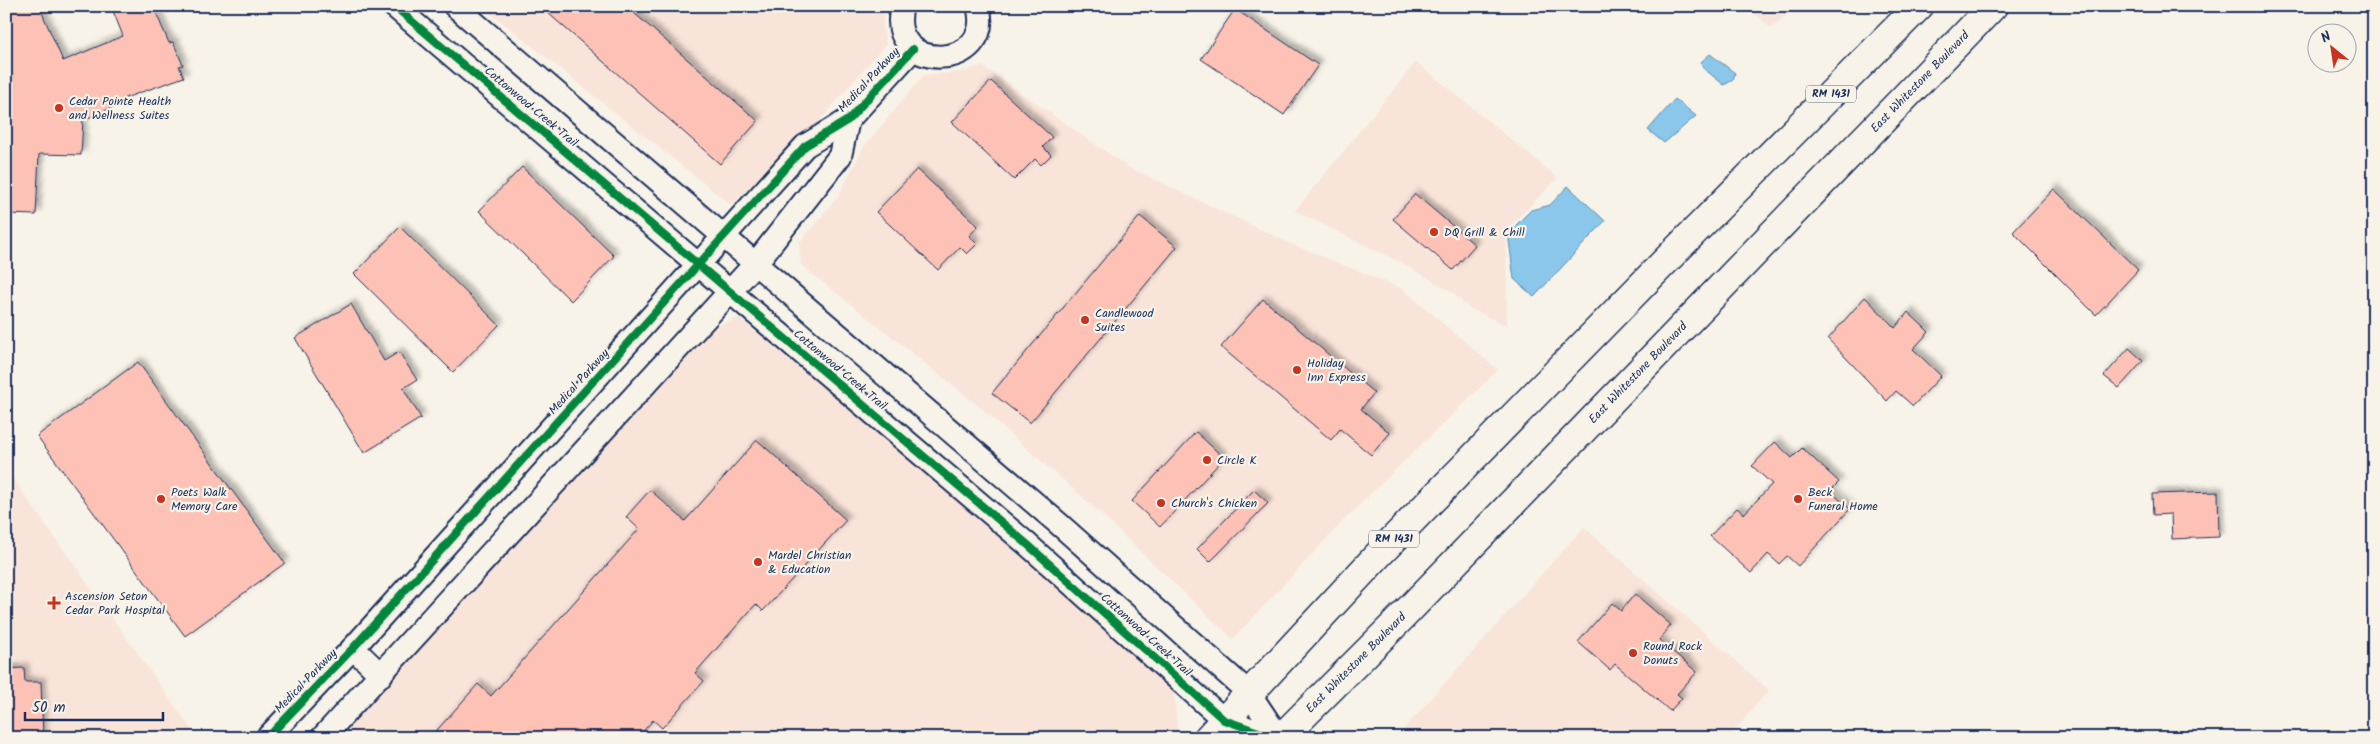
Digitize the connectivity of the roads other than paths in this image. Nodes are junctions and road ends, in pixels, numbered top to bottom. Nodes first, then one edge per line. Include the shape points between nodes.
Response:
1 (394, 6) edge
2 (455, 6) edge
3 (902, 6) edge
4 (978, 6) edge
5 (1920, 6) edge
6 (1993, 6) edge
7 (913, 49) junction
8 (848, 120) junction
9 (725, 236) junction
10 (756, 263) junction
11 (699, 266) junction
12 (730, 291) junction
13 (353, 648) junction
14 (381, 675) junction
15 (1249, 693) junction
16 (1216, 729) edge
17 (267, 738) edge
18 (322, 738) edge
19 (1279, 738) edge

1 - 11 street, Cottonwood Creek Trail
2 - 9 street, Cottonwood Creek Trail
3 - 7 street, Medical Parkway via 900,27
4 - 7 street, Medical Parkway via 980,24 976,36 959,53 948,58 935,58
5 - 15 main road, RM 1431 via 1379,554
6 - 19 main road, East Whitestone Boulevard via 1402,617
7 - 8 street, Medical Parkway
8 - 9 street, Medical Parkway via 805,146
8 - 10 street, Medical Parkway via 840,156
9 - 10 street, Cottonwood Creek Trail
9 - 11 street, Medical Parkway
10 - 12 street, Medical Parkway
10 - 15 street, Cottonwood Creek Trail
11 - 12 street, Cottonwood Creek Trail
11 - 13 street, Medical Parkway
12 - 14 street, Medical Parkway
12 - 16 street, Cottonwood Creek Trail via 1027,544
13 - 14 street
13 - 17 street, Medical Parkway
14 - 18 street, Medical Parkway
15 - 16 main road, RM 1431
15 - 19 street, Cottonwood Creek Trail
16 - 19 street, Cottonwood Creek Trail

